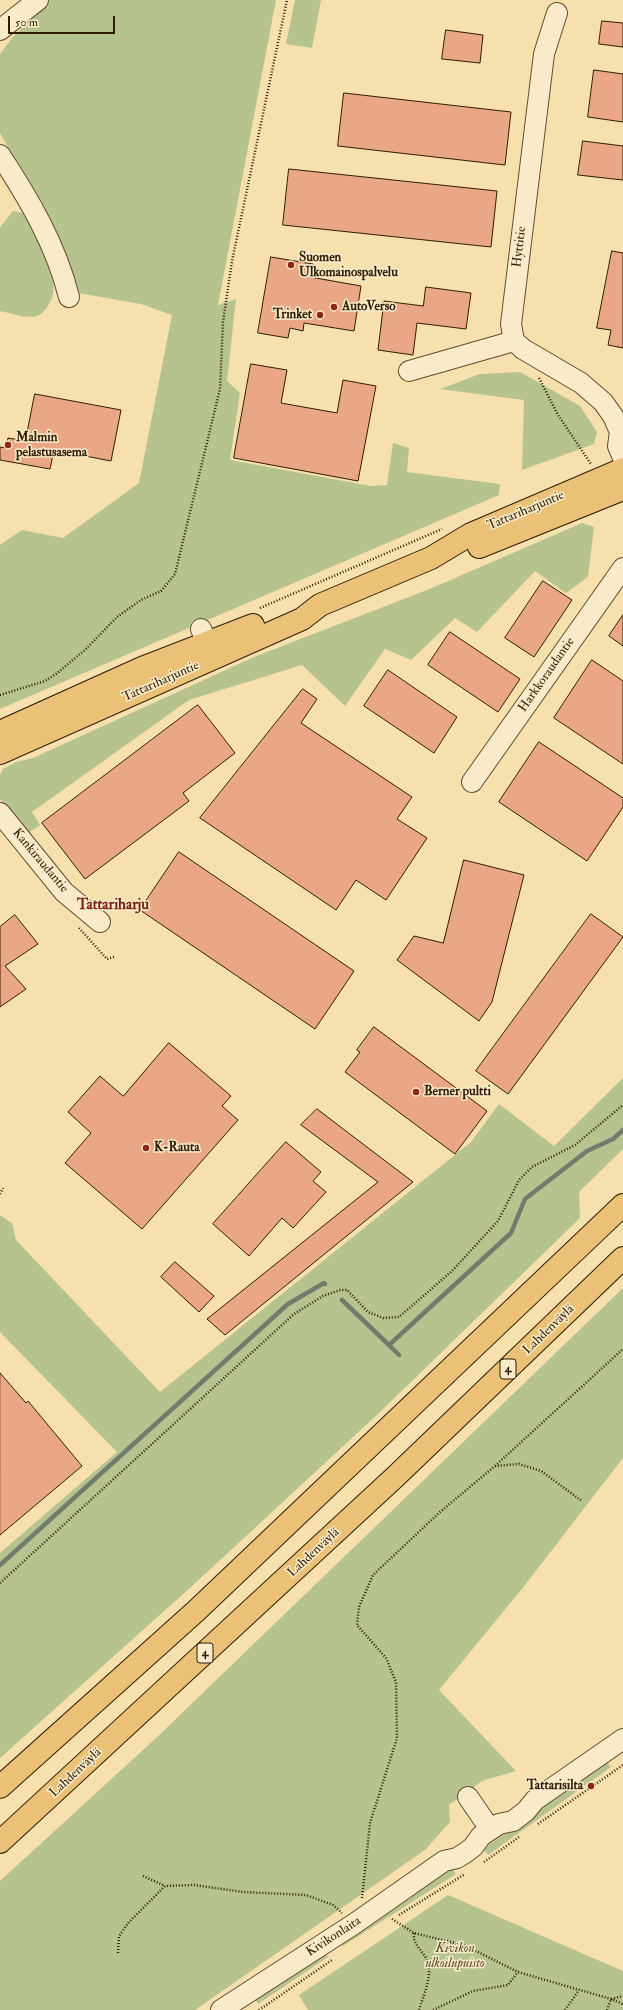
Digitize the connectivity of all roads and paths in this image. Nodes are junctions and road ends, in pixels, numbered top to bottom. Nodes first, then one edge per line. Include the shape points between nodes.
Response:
1 (38, 0) edge
2 (287, 0) edge
3 (557, 13) dead end
4 (0, 30) edge
5 (0, 155) edge
6 (69, 297) dead end
7 (514, 341) junction
8 (409, 370) dead end
9 (537, 373) dead end
10 (622, 432) edge
11 (623, 458) edge
12 (598, 462) dead end
13 (591, 465) junction
14 (585, 467) dead end
15 (623, 469) edge
16 (623, 489) edge
17 (445, 528) dead end
18 (431, 558) junction
19 (623, 568) edge
20 (258, 610) dead end
21 (208, 643) junction
22 (0, 695) edge
23 (0, 732) edge
24 (0, 753) edge
25 (472, 782) dead end
26 (0, 813) edge
27 (100, 922) dead end
28 (623, 1106) edge
29 (3, 1188) dead end
30 (0, 1194) edge
31 (623, 1205) edge
32 (622, 1259) edge
33 (623, 1349) edge
34 (495, 1466) junction
35 (582, 1501) dead end
36 (0, 1583) edge
37 (71, 1724) junction
38 (623, 1739) edge
39 (623, 1765) edge
40 (0, 1781) edge
41 (0, 1787) edge
42 (468, 1797) dead end
43 (535, 1826) dead end
44 (490, 1830) junction
45 (8, 1835) edge
46 (523, 1835) dead end
47 (0, 1845) edge
48 (480, 1864) dead end
49 (468, 1872) dead end
50 (143, 1876) dead end
51 (165, 1886) junction
52 (392, 1919) junction
53 (354, 1924) junction
54 (386, 1924) dead end
55 (414, 1934) junction
56 (118, 1953) dead end
57 (334, 1959) dead end
58 (518, 1972) junction
59 (579, 1990) junction
60 (623, 1996) edge
61 (611, 1999) junction
62 (623, 2004) edge
63 (221, 2010) edge
64 (259, 2010) edge
65 (419, 2010) edge
66 (433, 2010) edge
67 (565, 2010) edge
68 (607, 2010) edge

1 - 4 street
2 - 22 path via 232,261 223,322 220,389 175,574 161,591 141,600 117,617 86,649 56,674 44,681
3 - 7 street, Hyttitie via 544,54 511,324
5 - 6 street via 40,219 65,279
7 - 8 street
7 - 10 street via 581,383 603,402
9 - 13 path via 558,415
10 - 11 street via 618,446
12 - 13 path
13 - 14 path
15 - 18 main road, Tattariharjuntie via 471,534
16 - 18 main road, Tattariharjuntie via 475,548
17 - 20 path
18 - 21 main road, Tattariharjuntie via 320,605 302,619
19 - 25 street, Harkkoraudantie
21 - 23 main road, Tattariharjuntie via 142,668
21 - 24 main road, Tattariharjuntie
26 - 27 street, Kankiraudantie via 64,892
28 - 36 path via 575,1145 532,1167 519,1180 498,1221 452,1271 399,1317 383,1318 368,1312 347,1290 323,1296 294,1314
29 - 30 path
31 - 37 main road via 196,1612
32 - 45 main road, Lahdenväylä / 4 via 395,1478
33 - 34 path
34 - 35 path via 519,1464 541,1471
34 - 53 path via 440,1512 373,1575 359,1607 357,1625 386,1658 396,1682 396,1738 370,1823 362,1901
37 - 40 main road
37 - 41 main road
38 - 44 street, Kivikonlaita via 536,1800 513,1821
39 - 43 path
42 - 44 street
44 - 53 street, Kivikonlaita via 465,1853 444,1861
45 - 47 main road, Lahdenväylä
46 - 48 path
49 - 52 path
50 - 51 path
51 - 53 path via 194,1885 243,1892 306,1895 333,1905
51 - 56 path via 125,1927 119,1936
52 - 54 path
52 - 55 path
53 - 63 street, Kivikonlaita
55 - 58 path via 466,1946
55 - 65 path via 415,1944 426,1959 429,1979
57 - 64 path
58 - 59 path
58 - 66 path via 508,1985 473,1991
59 - 61 path
59 - 67 path
60 - 61 path
61 - 62 path
61 - 68 path

